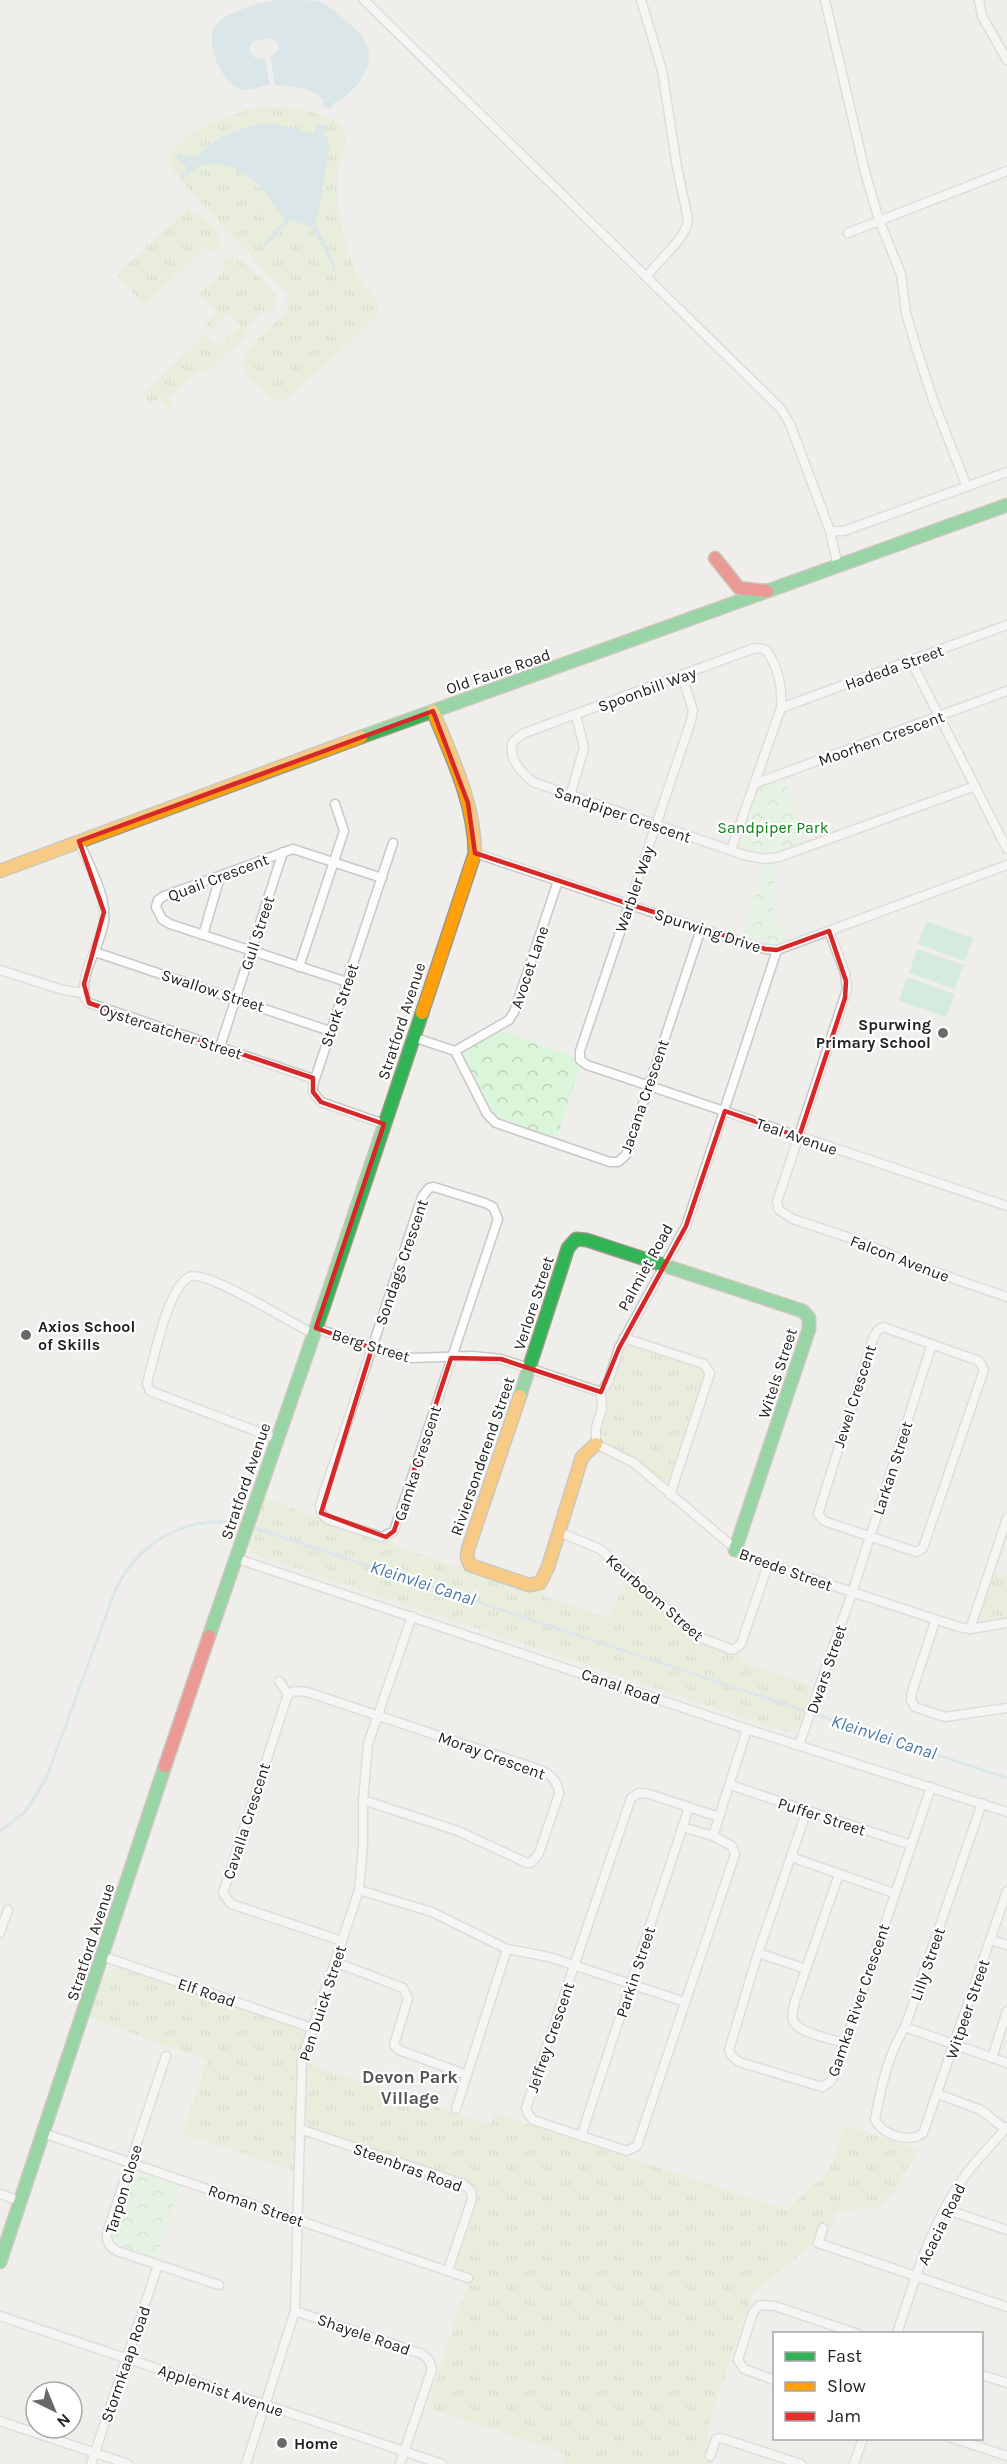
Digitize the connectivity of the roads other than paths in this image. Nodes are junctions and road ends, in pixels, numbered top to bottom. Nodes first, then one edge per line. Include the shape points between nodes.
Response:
1 (364, 0) edge
2 (642, 0) edge
3 (825, 0) edge
4 (979, 0) edge
5 (1007, 60) edge
6 (1007, 171) edge
7 (879, 220) junction
8 (848, 233) dead end
9 (647, 277) junction
10 (1007, 472) edge
11 (967, 487) junction
12 (1007, 505) edge
13 (830, 531) junction
14 (715, 558) dead end
15 (838, 567) junction
16 (775, 591) junction
17 (1007, 625) edge
18 (911, 661) junction
19 (682, 676) junction
20 (1007, 691) edge
21 (781, 708) junction
22 (432, 711) junction
23 (576, 715) junction
24 (939, 717) junction
25 (522, 734) joint
26 (754, 784) junction
27 (975, 786) junction
28 (570, 796) junction
29 (335, 804) dead end
30 (656, 825) junction
31 (79, 841) junction
32 (393, 843) dead end
33 (1007, 849) edge
34 (731, 850) junction
35 (283, 852) junction
36 (474, 853) junction
37 (335, 861) junction
38 (1007, 865) edge
39 (0, 871) edge
40 (220, 877) junction
41 (382, 878) junction
42 (558, 881) junction
43 (629, 904) junction
44 (701, 929) junction
45 (830, 931) junction
46 (203, 934) junction
47 (777, 950) junction
48 (251, 951) junction
49 (95, 952) junction
50 (299, 967) junction
51 (0, 970) edge
52 (347, 982) junction
53 (83, 993) junction
54 (237, 998) junction
55 (330, 1030) junction
56 (413, 1037) junction
57 (220, 1047) junction
58 (455, 1051) junction
59 (587, 1065) joint
60 (314, 1078) junction
61 (649, 1086) junction
62 (725, 1111) junction
63 (384, 1124) junction
64 (799, 1137) junction
65 (1007, 1206) edge
66 (666, 1265) junction
67 (1007, 1297) edge
68 (315, 1331) junction
69 (624, 1338) junction
70 (932, 1344) junction
71 (372, 1348) junction
72 (451, 1358) junction
73 (530, 1367) junction
74 (601, 1392) junction
75 (277, 1438) junction
76 (596, 1444) junction
77 (670, 1495) junction
78 (1007, 1518) edge
79 (559, 1532) junction
80 (870, 1538) junction
81 (735, 1550) junction
82 (235, 1558) junction
83 (768, 1565) junction
84 (529, 1586) joint
85 (852, 1593) junction
86 (412, 1616) junction
87 (935, 1621) junction
88 (1007, 1623) edge
89 (970, 1629) junction
90 (279, 1682) dead end
91 (288, 1694) junction
92 (1007, 1708) edge
93 (376, 1716) junction
94 (747, 1728) junction
95 (800, 1742) junction
96 (730, 1785) junction
97 (932, 1787) junction
98 (363, 1800) junction
99 (982, 1803) junction
100 (689, 1808) junction
101 (807, 1810) junction
102 (1007, 1812) edge
103 (718, 1817) junction
104 (682, 1827) junction
105 (712, 1836) junction
106 (911, 1845) junction
107 (791, 1857) junction
108 (839, 1874) junction
109 (359, 1890) junction
110 (1007, 1891) edge
111 (894, 1893) junction
112 (8, 1910) dead end
113 (0, 1933) edge
114 (991, 1940) junction
115 (342, 1941) junction
116 (1007, 1945) edge
117 (507, 1949) junction
118 (758, 1953) junction
119 (102, 1956) junction
120 (335, 1962) junction
121 (574, 1966) junction
122 (806, 1969) junction
123 (631, 1985) junction
124 (685, 2002) junction
125 (1007, 2012) edge
126 (905, 2027) junction
127 (312, 2028) junction
128 (844, 2043) junction
129 (955, 2045) junction
130 (166, 2056) dead end
131 (992, 2058) junction
132 (1007, 2063) edge
133 (467, 2075) junction
134 (938, 2094) junction
135 (456, 2109) dead end
136 (926, 2126) joint
137 (1006, 2128) edge
138 (300, 2129) junction
139 (43, 2133) junction
140 (581, 2136) junction
141 (131, 2162) junction
142 (0, 2194) edge
143 (20, 2200) junction
144 (945, 2210) junction
145 (297, 2219) junction
146 (823, 2228) dead end
147 (1007, 2230) edge
148 (0, 2262) edge
149 (158, 2265) junction
150 (448, 2270) junction
151 (916, 2276) junction
152 (468, 2278) dead end
153 (219, 2285) dead end
154 (1007, 2307) edge
155 (296, 2312) junction
156 (0, 2316) edge
157 (852, 2332) edge
158 (898, 2332) edge
159 (127, 2358) junction
160 (983, 2376) edge
161 (773, 2380) edge
162 (1007, 2383) edge
163 (266, 2405) junction
164 (0, 2421) edge
165 (863, 2440) edge
166 (955, 2440) edge
167 (404, 2451) junction
168 (95, 2453) junction
169 (710, 2456) dead end
170 (1007, 2456) edge
171 (91, 2464) edge
172 (128, 2464) edge
173 (246, 2464) edge
174 (400, 2464) edge
175 (442, 2464) edge
176 (801, 2464) edge
177 (854, 2464) edge

1 - 9 street
2 - 9 street via 662,70 688,219 681,238
3 - 7 street
4 - 5 street via 982,16
6 - 7 street
7 - 8 street
7 - 11 street via 901,274 906,314 929,389
9 - 13 street via 781,409
10 - 11 street
11 - 13 street via 844,531
12 - 15 street, Old Faure Road
13 - 15 street
14 - 16 street via 739,588
15 - 16 street, Old Faure Road
16 - 22 street, Old Faure Road
17 - 18 street, Hadeda Street
18 - 21 street, Hadeda Street
18 - 24 street
19 - 21 street, Spoonbill Way via 758,648 766,650 782,690
19 - 23 street, Spoonbill Way
19 - 30 street, Warbler Way via 692,716
20 - 24 street, Moorhen Crescent
21 - 26 street
22 - 31 street, Old Faure Road
22 - 36 street, Stratford Avenue via 468,803
23 - 25 street, Spoonbill Way
23 - 28 street via 584,748
24 - 26 street, Moorhen Crescent
24 - 27 street
25 - 28 street, Sandpiper Crescent via 511,747 519,769 533,782
26 - 34 street
27 - 33 street
27 - 34 street, Sandpiper Crescent via 779,857 758,858
28 - 30 street, Sandpiper Crescent
29 - 37 street via 344,831
30 - 34 street, Sandpiper Crescent
30 - 43 street, Warbler Way
31 - 39 street, Old Faure Road
31 - 49 street, Oystercatcher Street via 104,912
32 - 41 street, Stork Street
35 - 37 street, Quail Crescent via 293,849
35 - 40 street, Quail Crescent
35 - 48 street, Gull Street
36 - 42 street, Spurwing Drive
36 - 56 street, Stratford Avenue
37 - 41 street, Quail Crescent
37 - 50 street
38 - 45 street, Spurwing Drive
40 - 46 street
40 - 46 street, Quail Crescent via 158,900 156,907 162,919
41 - 52 street, Stork Street
42 - 43 street, Spurwing Drive
42 - 58 street, Avocet Lane via 512,1016
43 - 44 street, Spurwing Drive
43 - 59 street, Warbler Way via 579,1054
44 - 47 street, Spurwing Drive
44 - 61 street, Jacana Crescent
45 - 47 street, Spurwing Drive
45 - 64 street via 847,989
46 - 48 street, Quail Crescent
47 - 62 street, Palmiet Road
48 - 50 street, Quail Crescent
48 - 54 street, Gull Street
49 - 53 street, Oystercatcher Street
49 - 54 street, Swallow Street
50 - 52 street, Quail Crescent
51 - 53 street
52 - 55 street, Stork Street
53 - 57 street, Oystercatcher Street via 94,1006
54 - 55 street, Swallow Street
54 - 57 street, Gull Street
55 - 60 street, Stork Street
56 - 58 street
56 - 63 street, Stratford Avenue
57 - 60 street, Oystercatcher Street
58 - 61 street, Jacana Crescent via 492,1121 610,1162 618,1162 626,1155
59 - 61 street, Teal Avenue
60 - 63 street via 313,1092 321,1102
61 - 62 street, Teal Avenue
62 - 64 street, Teal Avenue
62 - 66 street, Palmiet Road via 686,1226
63 - 68 street, Stratford Avenue
64 - 65 street, Teal Avenue
64 - 67 street, Falcon Avenue via 777,1202 781,1214
66 - 69 street, Palmiet Road
66 - 73 street, Verlore Street via 587,1240 571,1242
66 - 81 street, Witels Street via 803,1311 810,1318
68 - 71 street, Berg Street
68 - 75 street, Stratford Avenue
68 - 75 street, Berg Street via 196,1275 181,1285 170,1308 149,1374 150,1391
69 - 74 street, Palmiet Road
69 - 77 street via 704,1364 710,1373
70 - 80 street, Larkan Street
70 - 80 street, Jewel Crescent via 979,1361 983,1374 923,1548 915,1552
70 - 80 street, Jewel Crescent via 880,1328 856,1390 818,1514 824,1521
71 - 72 street, Berg Street via 411,1359
71 - 72 street, Sondags Crescent via 422,1197 434,1187 493,1207 498,1219
71 - 72 street, Gamka Crescent via 320,1509 327,1519 382,1537 394,1531
72 - 73 street, Berg Street via 487,1357
73 - 74 street, Berg Street
73 - 84 street, Riviersonderend Street via 467,1557 473,1567
74 - 76 street, Palmiet Road
75 - 82 street, Stratford Avenue
76 - 77 street, Breede Street via 634,1463
76 - 79 street, Palmiet Road via 582,1457
77 - 81 street, Breede Street
78 - 89 street
79 - 83 street, Keurboom Street via 596,1546 699,1637 733,1650 741,1644
79 - 84 street, Palmiet Road via 543,1578 536,1586
80 - 85 street, Larkan Street
81 - 83 street, Breede Street
82 - 86 street, Canal Road
82 - 119 street, Stratford Avenue
83 - 85 street, Breede Street
85 - 87 street, Breede Street
85 - 95 street, Dwars Street
86 - 93 street, Pen Duick Street
86 - 94 street, Canal Road
87 - 89 street, Breede Street
87 - 92 street via 912,1692 915,1707 945,1717
88 - 89 street, Breede Street
90 - 91 street
91 - 93 street via 307,1692
91 - 115 street, Cavalla Crescent via 223,1893 231,1904
93 - 98 street, Pen Duick Street via 368,1744
93 - 98 street, Moray Crescent via 548,1773 559,1794 539,1853 527,1863 458,1832
94 - 95 street, Canal Road
94 - 96 street
95 - 97 street, Canal Road
96 - 101 street, Puffer Street
96 - 103 street
97 - 99 street, Canal Road
97 - 106 street
98 - 109 street, Pen Duick Street
99 - 102 street, Canal Road
99 - 126 street, Lilly Street
100 - 103 street, Jeffrey Crescent
100 - 104 street, Parkin Street
100 - 121 street, Jeffrey Crescent via 644,1793 631,1798
101 - 106 street, Puffer Street
101 - 107 street, Gamka River Crescent
103 - 105 street
104 - 105 street
104 - 123 street, Parkin Street
105 - 124 street, Jeffrey Crescent via 732,1846 735,1854
106 - 111 street, Gamka River Crescent
107 - 108 street
107 - 118 street, Gamka River Crescent
108 - 111 street
108 - 122 street
109 - 115 street, Pen Duick Street
109 - 117 street via 432,1912
110 - 114 street, Witpeer Street
111 - 128 street, Gamka River Crescent
112 - 113 street
114 - 116 street
114 - 129 street, Witpeer Street
115 - 120 street, Pen Duick Street
117 - 121 street
117 - 133 street
118 - 122 street
118 - 128 street, Gamka River Crescent via 730,2042 731,2055 739,2062 822,2087 834,2076
119 - 127 street, Elf Road
119 - 139 street, Stratford Avenue
120 - 127 street, Pen Duick Street
120 - 133 street via 403,1988 408,1998 394,2044 399,2050
121 - 123 street
121 - 140 street, Jeffrey Crescent via 526,2108 538,2123
122 - 128 street via 792,2018 802,2030
123 - 124 street
123 - 140 street, Parkin Street
124 - 140 street, Jeffrey Crescent via 638,2146 627,2151
125 - 131 street
126 - 129 street
126 - 136 street, Lilly Street via 895,2043 875,2119 886,2132 910,2138 920,2136
127 - 138 street, Pen Duick Street via 301,2071
129 - 131 street
129 - 134 street, Witpeer Street
130 - 141 street, Tarpon Close
131 - 132 street
133 - 135 street
134 - 136 street, Witpeer Street
134 - 137 street via 981,2110
137 - 144 street, Acacia Road via 968,2171
138 - 145 street, Pen Duick Street
138 - 150 street, Steenbras Road via 469,2188 472,2199
139 - 141 street, Roman Street
139 - 143 street, Stratford Avenue
141 - 145 street, Roman Street
141 - 149 street, Tarpon Close via 107,2240 117,2251
142 - 143 street
143 - 148 street, Stratford Avenue
144 - 147 street
144 - 151 street, Acacia Road
145 - 150 street, Roman Street
145 - 155 street, Pen Duick Street
146 - 151 street via 818,2243
149 - 153 street, Tarpon Close
149 - 159 street, Stormkaap Road
150 - 152 street, Roman Street
151 - 154 street
151 - 158 street, Acacia Road
155 - 163 street, Pen Duick Street
155 - 167 street, Shayele Road via 422,2354 429,2360 432,2369
156 - 159 street, Applemist Avenue
157 - 161 street via 775,2306 760,2305 753,2312 738,2360 744,2369
159 - 163 street, Applemist Avenue
159 - 168 street, Stormkaap Road
160 - 162 street
163 - 167 street, Applemist Avenue
163 - 173 street, Pen Duick Street
164 - 168 street
165 - 177 street
166 - 170 street
167 - 174 street, Shayele Road
167 - 175 street, Applemist Avenue
168 - 171 street, Stormkaap Road
168 - 172 street
169 - 176 street via 716,2439 721,2438

